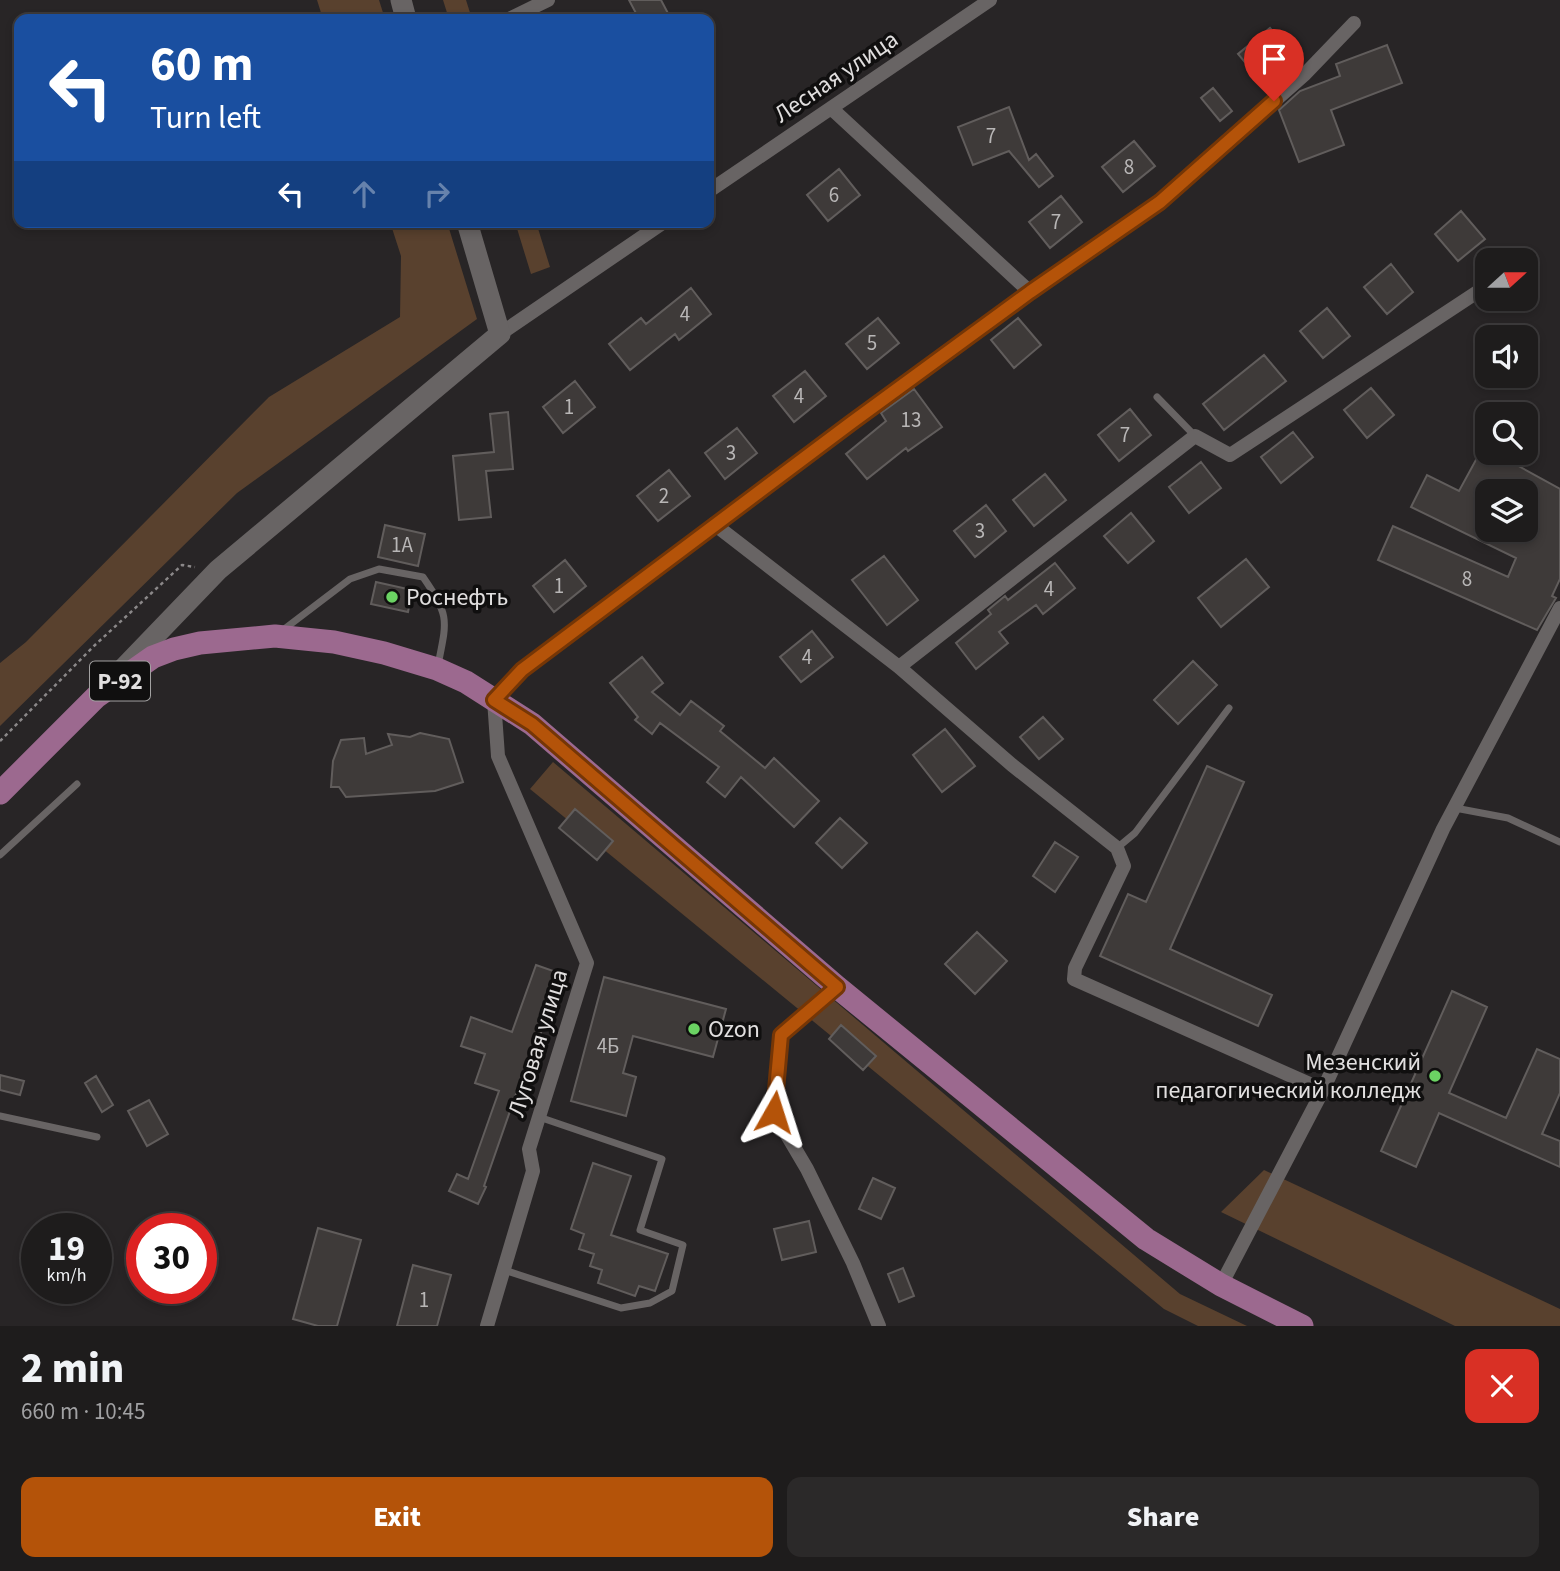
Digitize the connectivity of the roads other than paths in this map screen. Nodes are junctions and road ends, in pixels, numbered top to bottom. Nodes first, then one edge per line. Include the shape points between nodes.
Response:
1 (548, 0) edge
2 (990, 0) edge
3 (519, 14) edge
4 (1354, 23) dead end
5 (831, 108) junction
6 (714, 188) edge
7 (469, 228) edge
8 (655, 228) edge
9 (1030, 292) junction
10 (1475, 294) edge
11 (500, 334) junction
12 (1157, 397) dead end
13 (1195, 436) junction
14 (714, 524) junction
15 (1560, 608) edge
16 (275, 636) junction
17 (899, 667) junction
18 (437, 669) junction
19 (96, 698) junction
20 (494, 700) junction
21 (1229, 708) dead end
22 (77, 784) dead end
23 (0, 793) edge
24 (1454, 808) junction
25 (1560, 842) edge
26 (1117, 848) junction
27 (0, 855) edge
28 (837, 987) junction
29 (1323, 1090) junction
30 (0, 1116) edge
31 (539, 1117) junction
32 (97, 1137) dead end
33 (503, 1270) junction
34 (1221, 1285) junction
35 (487, 1326) edge
36 (879, 1326) edge
37 (1302, 1326) edge

1 - 3 street
2 - 5 street, Лесная улица
4 - 9 street via 1305,74 1160,202
5 - 6 street, Лесная улица
5 - 9 street
7 - 11 street
8 - 11 street
9 - 14 street
10 - 13 street via 1230,455
11 - 19 street via 218,570
12 - 13 lane
13 - 17 street
14 - 17 street
14 - 20 street via 522,670
15 - 24 street
16 - 18 main road, Р-92 via 334,642
16 - 18 lane via 350,579 379,569 423,577 439,601 446,624
16 - 19 main road, Р-92 via 174,649 153,657
17 - 26 street
18 - 20 main road, Р-92
19 - 23 main road, Р-92
20 - 28 main road, Р-92 via 532,724
20 - 31 street, Луговая улица via 498,756 587,963
21 - 26 lane via 1135,833
22 - 27 lane
24 - 25 lane via 1508,818
24 - 29 street
26 - 29 street via 1124,866 1075,968 1074,979
28 - 34 main road, Р-92 via 1146,1240
28 - 36 street via 781,1035 774,1112 807,1169
29 - 34 street
30 - 32 lane
31 - 33 street, Луговая улица via 529,1149 533,1171
31 - 33 lane via 662,1159 640,1230 683,1245 672,1291 650,1303 621,1308
33 - 35 street, Луговая улица
34 - 37 main road, Р-92

